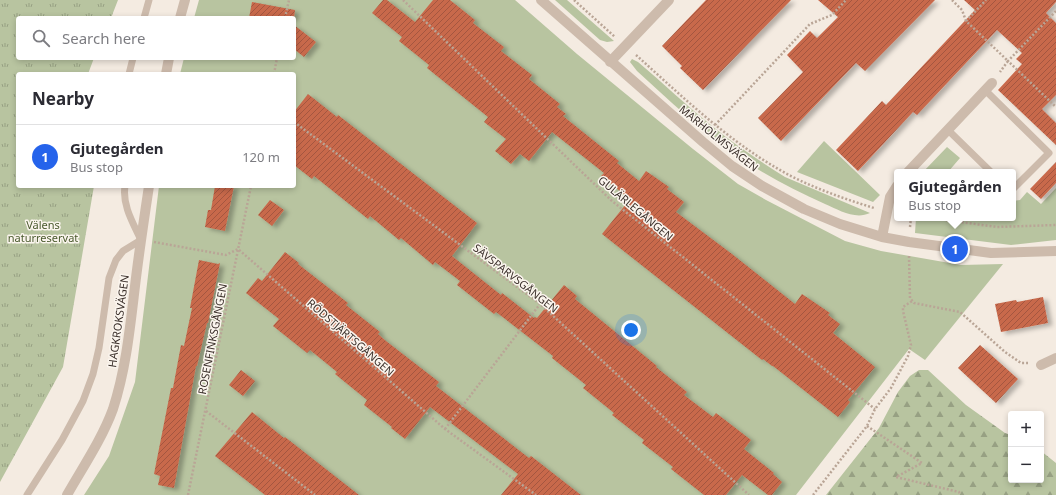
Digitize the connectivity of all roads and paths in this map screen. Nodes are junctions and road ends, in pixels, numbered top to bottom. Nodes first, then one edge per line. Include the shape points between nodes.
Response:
1 (149, 0) edge
2 (185, 0) edge
3 (289, 0) edge
4 (403, 0) edge
5 (540, 0) edge
6 (574, 0) edge
7 (669, 0) edge
8 (846, 0) edge
9 (952, 0) edge
10 (986, 0) edge
11 (1056, 11) edge
12 (145, 16) edge
13 (181, 16) edge
14 (285, 16) edge
15 (966, 21) junction
16 (626, 46) junction
17 (132, 60) edge
18 (169, 60) edge
19 (277, 60) edge
20 (1008, 61) junction
21 (610, 62) junction
22 (130, 72) edge
23 (166, 72) edge
24 (274, 72) edge
25 (988, 86) junction
26 (1056, 107) edge
27 (296, 123) edge
28 (715, 125) junction
29 (948, 130) junction
30 (911, 169) edge
31 (988, 169) edge
32 (1016, 186) edge
33 (125, 188) edge
34 (149, 188) edge
35 (251, 188) edge
36 (894, 191) edge
37 (886, 212) junction
38 (911, 221) edge
39 (952, 221) edge
40 (1056, 225) edge
41 (882, 238) junction
42 (141, 240) junction
43 (909, 242) junction
44 (238, 249) junction
45 (1056, 252) edge
46 (912, 301) junction
47 (540, 304) junction
48 (1056, 358) edge
49 (1040, 365) joint
50 (875, 409) junction
51 (206, 411) junction
52 (867, 426) junction
53 (445, 429) junction
54 (27, 495) edge
55 (67, 495) edge
56 (188, 495) edge
57 (315, 495) edge
58 (536, 495) edge
59 (749, 495) edge
60 (813, 495) edge
61 (960, 495) edge

1 - 12 lane
2 - 13 street
3 - 14 path
4 - 50 path, GULÄRLEGÅNGEN via 612,202
5 - 21 street, MARHOLMSVÄGEN
6 - 16 path
7 - 16 street
8 - 28 path via 832,15 810,24
9 - 15 path via 962,10
10 - 15 path
11 - 20 path
15 - 20 path
16 - 21 street
16 - 28 path
17 - 22 lane
18 - 23 street
19 - 24 path
20 - 25 path
20 - 26 path
21 - 41 street, MARHOLMSVÄGEN via 702,142 762,186 804,209
25 - 29 street
25 - 32 lane via 1049,153
27 - 47 path, SÄVSPARVSGÅNGEN
28 - 37 path via 789,175 840,197
29 - 30 street
29 - 31 lane
33 - 42 lane via 126,203
34 - 42 street, HAGKROKSVÄGEN
35 - 44 path, ROSENFINKSGÅNGEN
36 - 37 street
37 - 41 street
38 - 43 path
39 - 40 path via 997,227
41 - 43 street, MARHOLMSVÄGEN
42 - 44 path via 226,255
42 - 54 lane via 116,260 109,278 95,367 84,401
42 - 55 street, HAGKROKSVÄGEN via 128,352 120,384 104,430
43 - 45 street, MARHOLMSVÄGEN via 990,254
43 - 46 path
44 - 51 path, ROSENFINKSGÅNGEN
44 - 53 path, RÖDSTJÄRTSGÅNGEN
46 - 49 path via 960,312 1021,363
46 - 50 path via 903,307 911,345 908,356 891,388
47 - 53 path
47 - 59 path, SÄVSPARVSGÅNGEN
48 - 49 street
50 - 52 path
51 - 56 path, ROSENFINKSGÅNGEN
51 - 57 path
52 - 60 path
52 - 61 path via 922,463 896,477 959,492
53 - 58 path, RÖDSTJÄRTSGÅNGEN

